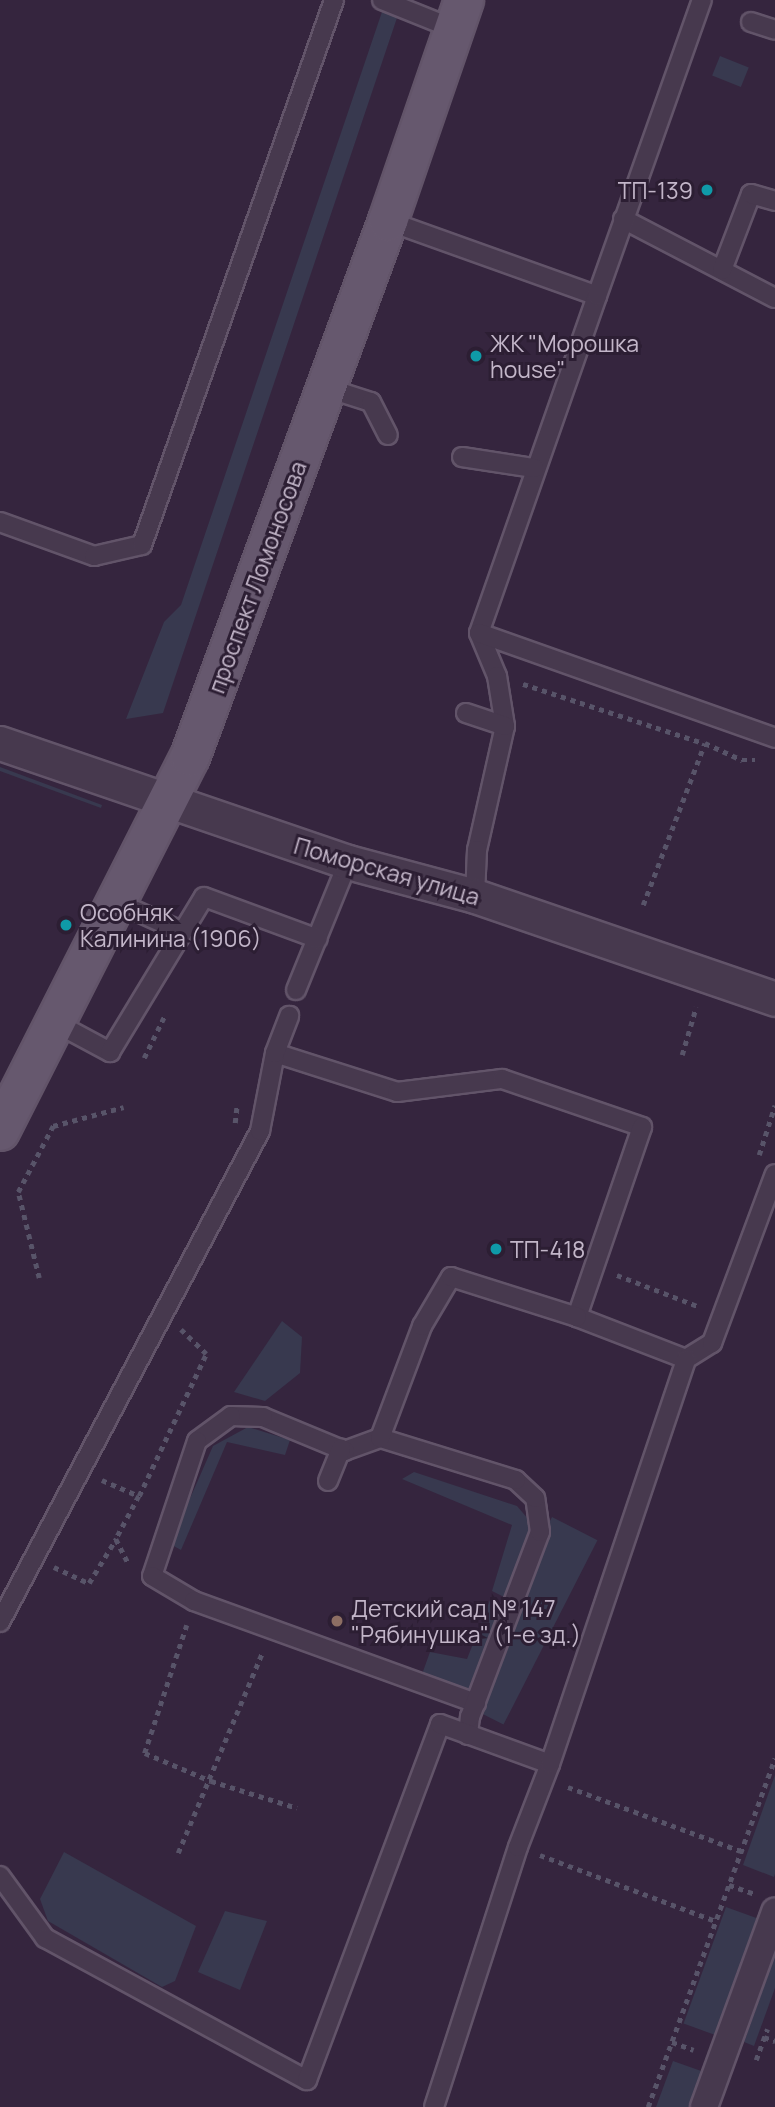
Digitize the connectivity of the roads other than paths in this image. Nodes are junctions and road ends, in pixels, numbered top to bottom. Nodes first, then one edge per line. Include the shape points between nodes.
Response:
1 (334, 0) edge
2 (382, 0) edge
3 (702, 0) edge
4 (459, 15) edge
5 (751, 22) dead end
6 (775, 30) edge
7 (775, 201) edge
8 (623, 219) junction
9 (388, 221) junction
10 (722, 270) junction
11 (597, 296) junction
12 (775, 298) edge
13 (327, 388) junction
14 (388, 435) dead end
15 (462, 457) dead end
16 (534, 468) junction
17 (0, 523) edge
18 (479, 633) junction
19 (466, 713) dead end
20 (505, 726) junction
21 (775, 738) edge
22 (0, 743) edge
23 (171, 798) junction
24 (348, 862) junction
25 (475, 896) junction
26 (118, 903) junction
27 (181, 931) junction
28 (318, 939) junction
29 (296, 990) dead end
30 (775, 999) edge
31 (289, 1016) dead end
32 (54, 1022) junction
33 (275, 1053) junction
34 (5, 1110) edge
35 (775, 1174) edge
36 (577, 1317) junction
37 (686, 1359) junction
38 (380, 1438) junction
39 (341, 1449) junction
40 (328, 1481) dead end
41 (0, 1622) edge
42 (476, 1703) junction
43 (468, 1735) junction
44 (547, 1771) junction
45 (0, 1876) edge
46 (775, 1912) edge
47 (434, 2107) edge
48 (704, 2107) edge

1 - 17 lane via 142,545 94,556
2 - 4 lane
3 - 8 lane
4 - 9 main road, проспект Ломоносова
5 - 6 lane
7 - 10 lane via 751,194
8 - 10 lane
8 - 11 lane
9 - 11 lane
9 - 13 main road, проспект Ломоносова
10 - 12 lane
11 - 16 lane
13 - 14 lane via 371,402
13 - 23 main road, проспект Ломоносова
15 - 16 lane
16 - 18 lane
18 - 20 lane via 497,676
18 - 21 lane
19 - 20 lane
20 - 25 lane via 477,850
22 - 23 street, Поморская улица
23 - 24 street, Поморская улица
23 - 26 main road, проспект Ломоносова
24 - 25 street, Поморская улица
24 - 28 lane
25 - 30 street, Поморская улица
26 - 27 lane
26 - 32 main road, проспект Ломоносова
27 - 28 lane via 204,897
27 - 32 lane via 110,1052
28 - 29 lane
31 - 33 lane
32 - 34 main road, проспект Ломоносова
33 - 36 lane via 397,1092 502,1079 642,1127
33 - 41 lane via 260,1131
35 - 37 lane via 712,1343
36 - 37 lane
36 - 38 lane via 451,1277 422,1326
37 - 44 lane
38 - 39 lane
38 - 42 lane via 516,1480 535,1498 540,1532
39 - 40 lane
39 - 42 lane via 263,1417 232,1416 197,1441 152,1576 194,1601
42 - 43 lane
43 - 44 lane
43 - 45 lane via 439,1724 307,2080 45,1938
44 - 47 lane via 517,1847
46 - 48 street

